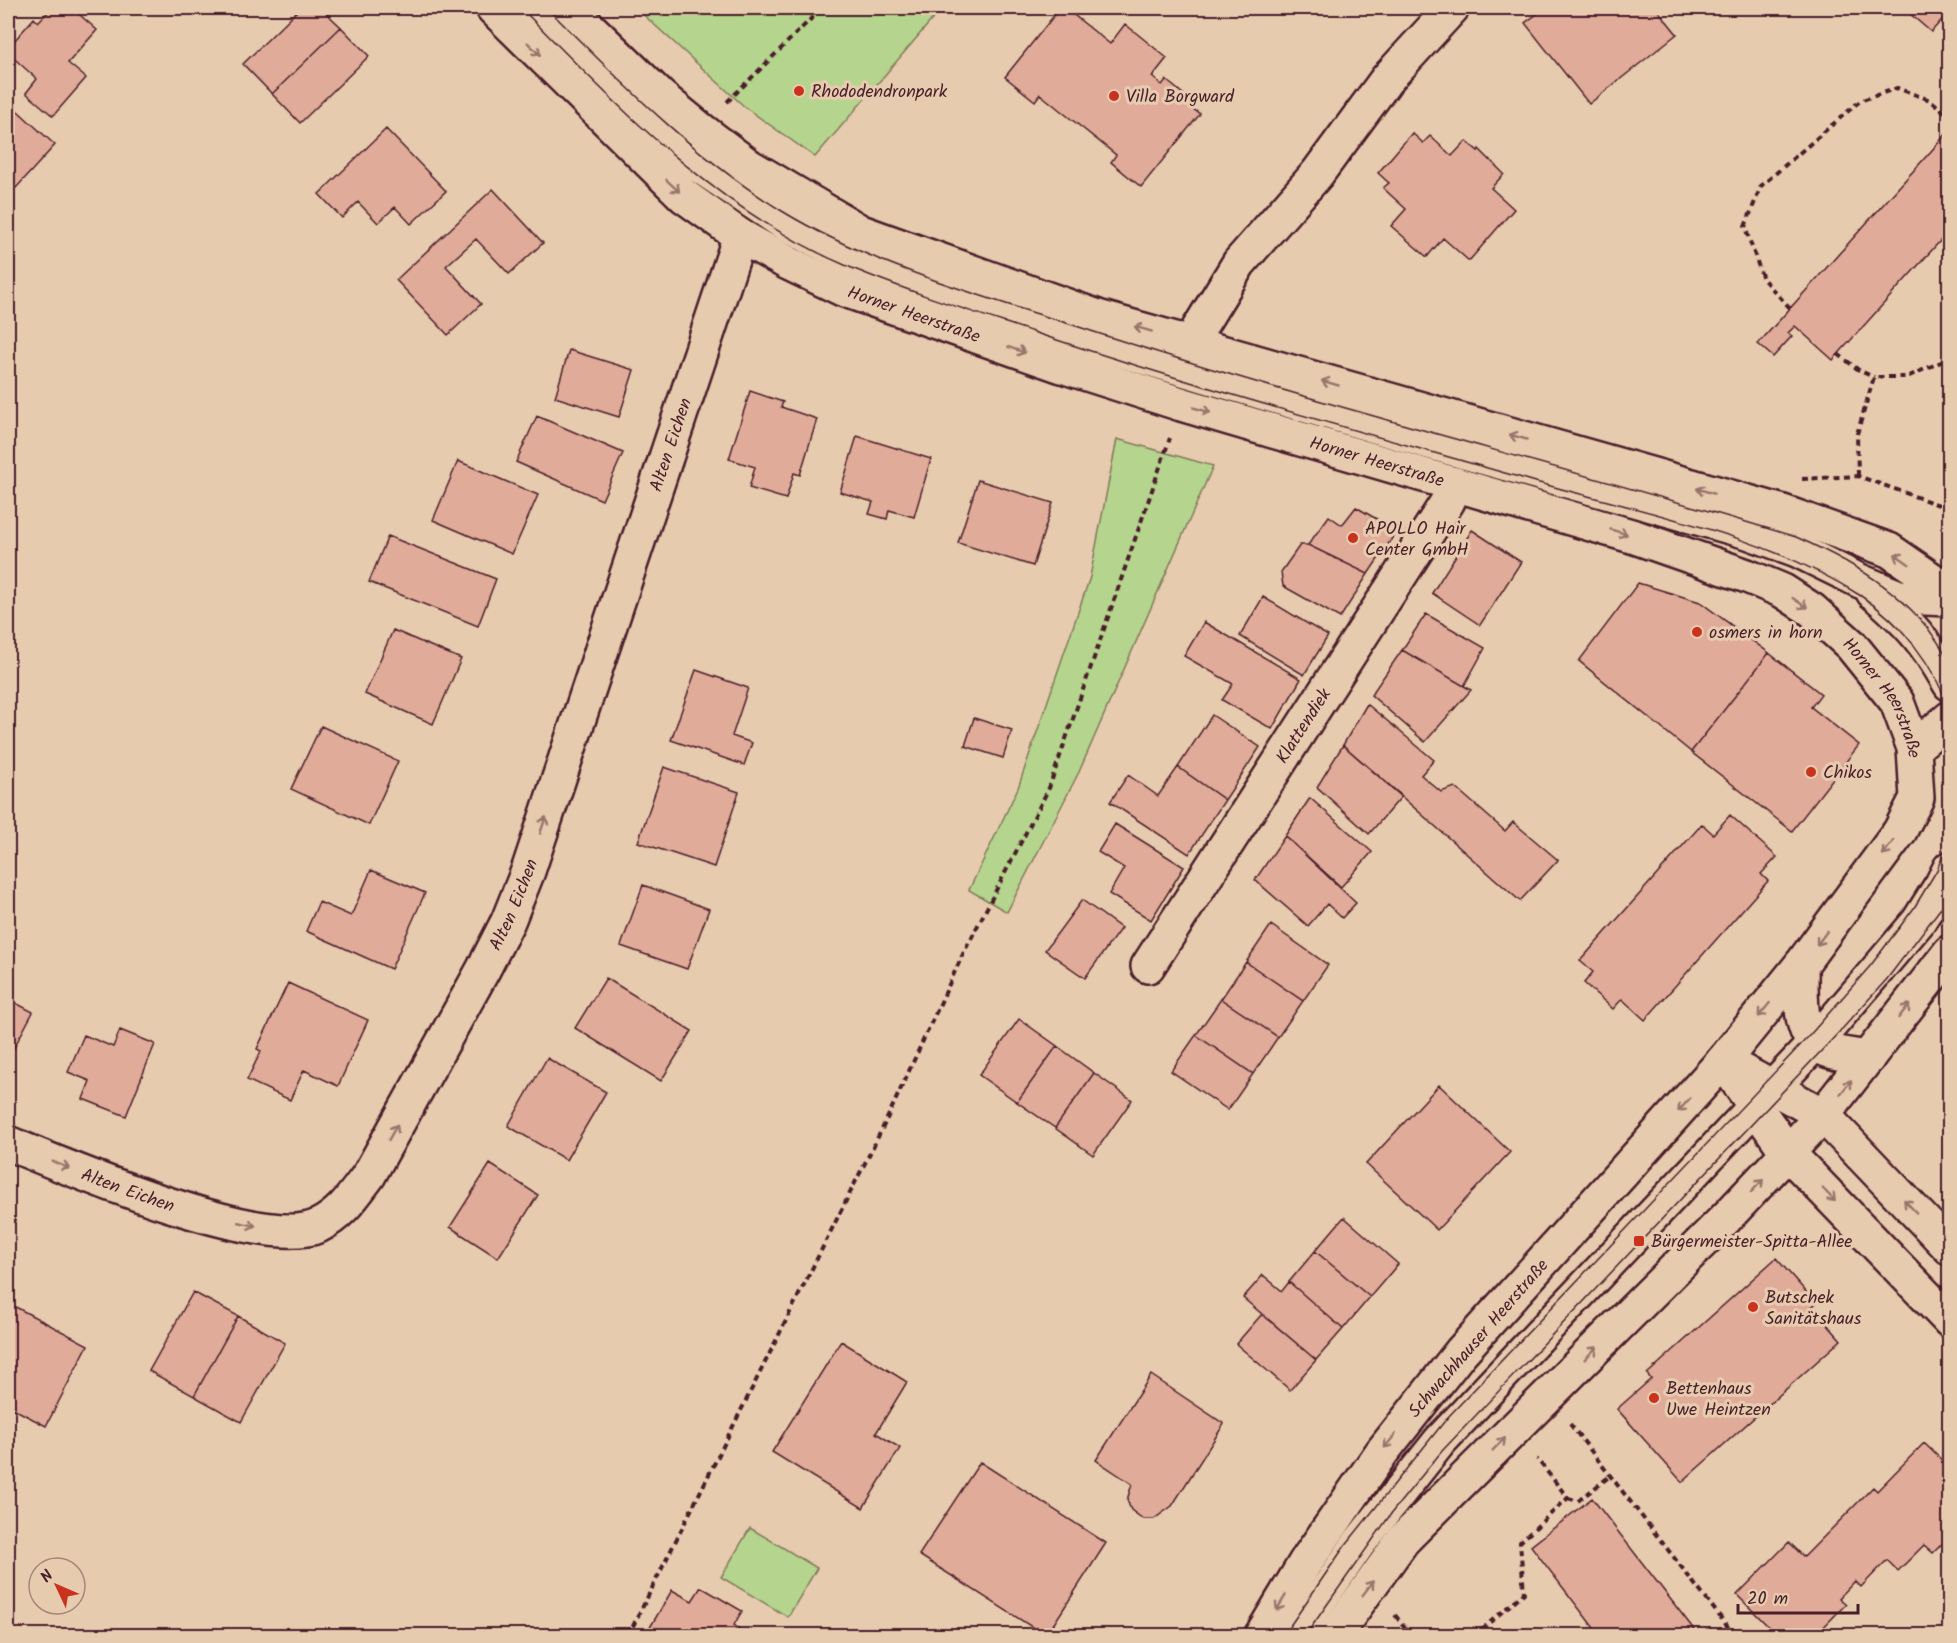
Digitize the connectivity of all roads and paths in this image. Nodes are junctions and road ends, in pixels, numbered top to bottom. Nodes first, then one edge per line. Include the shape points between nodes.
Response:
1 (493, 8) edge
2 (534, 8) edge
3 (569, 8) edge
4 (822, 8) edge
5 (1452, 8) edge
6 (1950, 116) edge
7 (700, 129) junction
8 (740, 236) junction
9 (1790, 308) dead end
10 (1190, 343) junction
11 (1838, 354) dead end
12 (1950, 358) edge
13 (1874, 377) junction
14 (1181, 404) junction
15 (1858, 476) junction
16 (1455, 484) junction
17 (1762, 506) junction
18 (1950, 514) edge
19 (1860, 581) junction
20 (1950, 592) edge
21 (1950, 599) edge
22 (1950, 684) edge
23 (1950, 718) edge
24 (1914, 748) junction
25 (1950, 868) edge
26 (1950, 952) edge
27 (1801, 965) junction
28 (1148, 966) dead end
29 (1815, 1043) junction
30 (1868, 1058) junction
31 (1723, 1061) junction
32 (1764, 1097) junction
33 (1823, 1115) junction
34 (8, 1143) edge
35 (1788, 1153) junction
36 (1950, 1248) edge
37 (1950, 1321) edge
38 (1549, 1394) junction
39 (1513, 1430) junction
40 (1610, 1476) junction
41 (1569, 1498) junction
42 (628, 1635) edge
43 (1261, 1635) edge
44 (1295, 1635) edge
45 (1334, 1635) edge
46 (1474, 1635) edge
47 (1735, 1635) edge

1 -> 8 main road, Horner Heerstraße via 684,196
2 - 19 main road via 695,163 787,225 849,257 1076,337 1748,532 1797,550
3 - 7 main road via 660,97
4 - 7 path
5 - 10 main road via 1387,79 1317,174 1239,263
6 - 9 path via 1930,100 1897,88 1860,101 1761,186 1745,227 1762,279
10 -> 7 main road via 1098,316 861,232 749,166
8 -> 14 main road, Horner Heerstraße via 842,289
34 -> 8 main road, Alten Eichen via 111,1186 216,1218 277,1231 316,1227 344,1209 369,1175 508,921
17 -> 10 main road
11 - 13 path
12 - 13 path via 1907,376
13 - 15 path via 1857,434
14 -> 16 main road, Horner Heerstraße
14 - 42 path via 1049,788 963,954 885,1123
15 - 17 path via 1805,477
15 - 18 path via 1939,506
16 -> 24 main road, Horner Heerstraße via 1635,537 1782,591 1812,610 1851,645 1886,686
16 - 28 main road, Klattendiek via 1442,511
20 -> 17 main road via 1889,550
19 - 21 main road via 1899,597
19 - 22 main road via 1901,615 1928,646
23 - 24 main road
24 -> 27 main road, Horner Heerstraße via 1917,798 1900,831
25 - 29 main road via 1918,922
30 -> 26 main road
27 - 29 main road via 1804,1018
27 -> 31 main road, Horner Heerstraße
29 - 30 main road via 1833,1052
29 - 32 main road
33 -> 30 main road
31 - 32 main road
31 -> 43 main road, Schwachhauser Heerstraße via 1461,1352 1382,1452 1305,1563
32 - 33 main road
32 - 35 main road
32 - 44 main road via 1440,1441 1359,1543
33 - 35 main road
36 -> 33 main road
35 -> 37 main road
38 -> 35 main road
38 - 39 main road
38 - 40 path
39 - 41 path
45 -> 39 main road via 1403,1540
40 - 41 path via 1578,1501
40 - 47 path
41 - 46 path via 1520,1542 1524,1593

